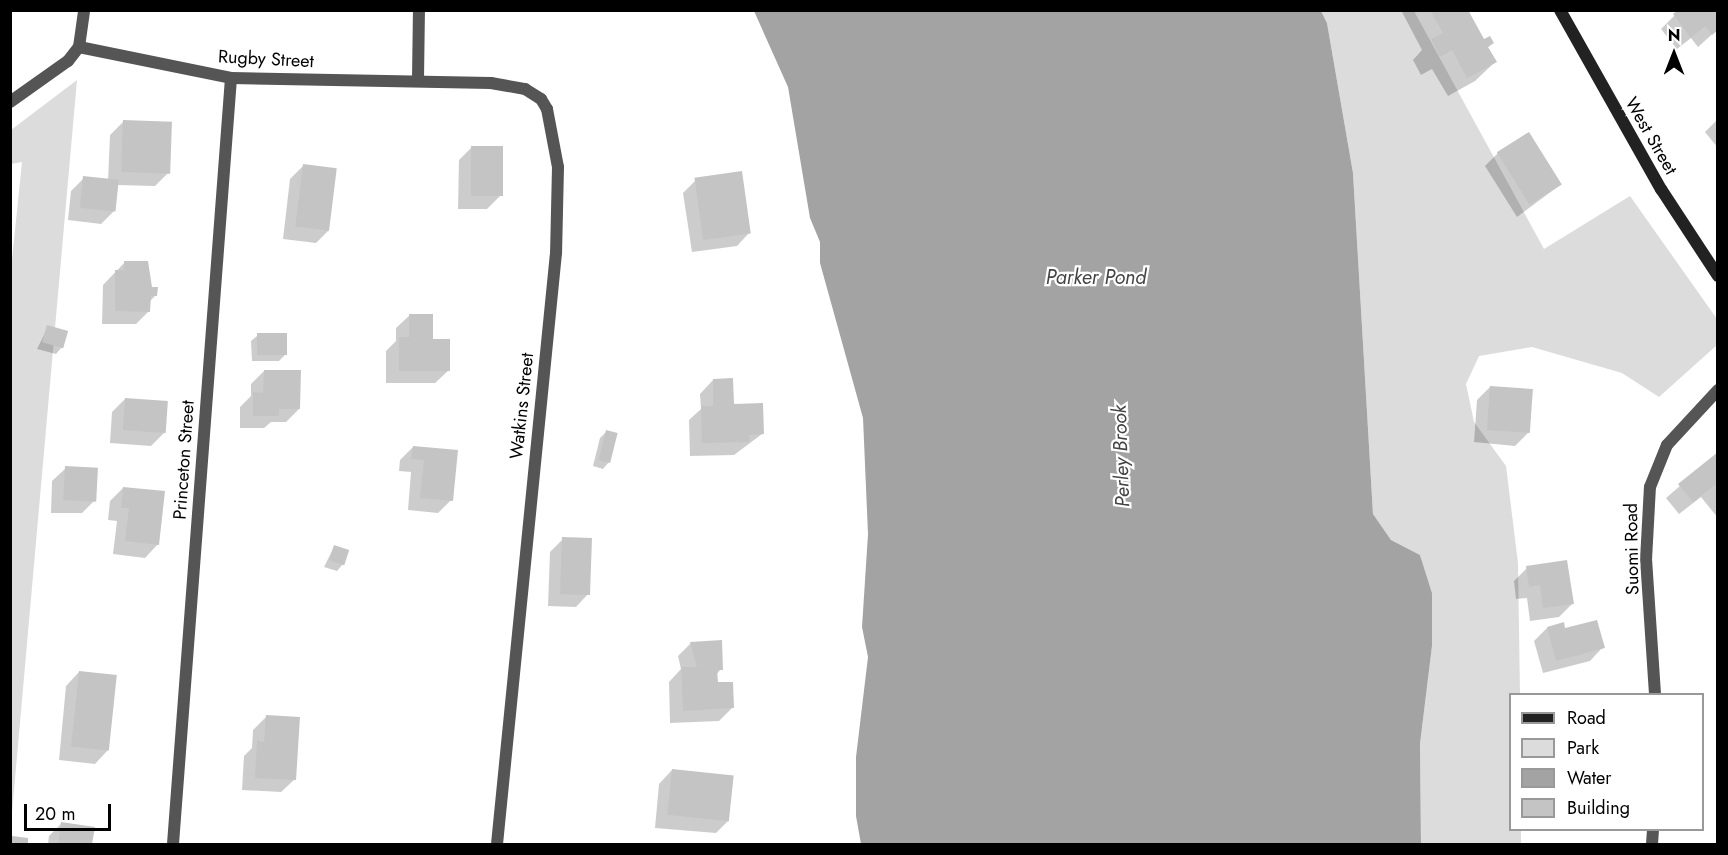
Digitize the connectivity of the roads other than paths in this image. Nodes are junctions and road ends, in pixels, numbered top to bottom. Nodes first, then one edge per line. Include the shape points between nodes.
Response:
1 (84, 10) edge
2 (419, 10) edge
3 (1560, 10) edge
4 (79, 47) junction
5 (231, 78) junction
6 (418, 79) junction
7 (10, 102) edge
8 (1718, 276) edge
9 (1718, 390) edge
10 (1655, 693) edge
11 (173, 844) edge
12 (498, 844) edge

1 - 4 street
2 - 6 street
3 - 8 main road, West Street via 1661,189
4 - 5 street, Rugby Street
4 - 7 street via 51,75
5 - 6 street, Rugby Street
5 - 11 street, Princeton Street
6 - 12 street, Watkins Street via 490,83 535,95 541,99 552,123 558,167 556,253
9 - 10 street, Suomi Road via 1667,445 1650,487 1646,560

